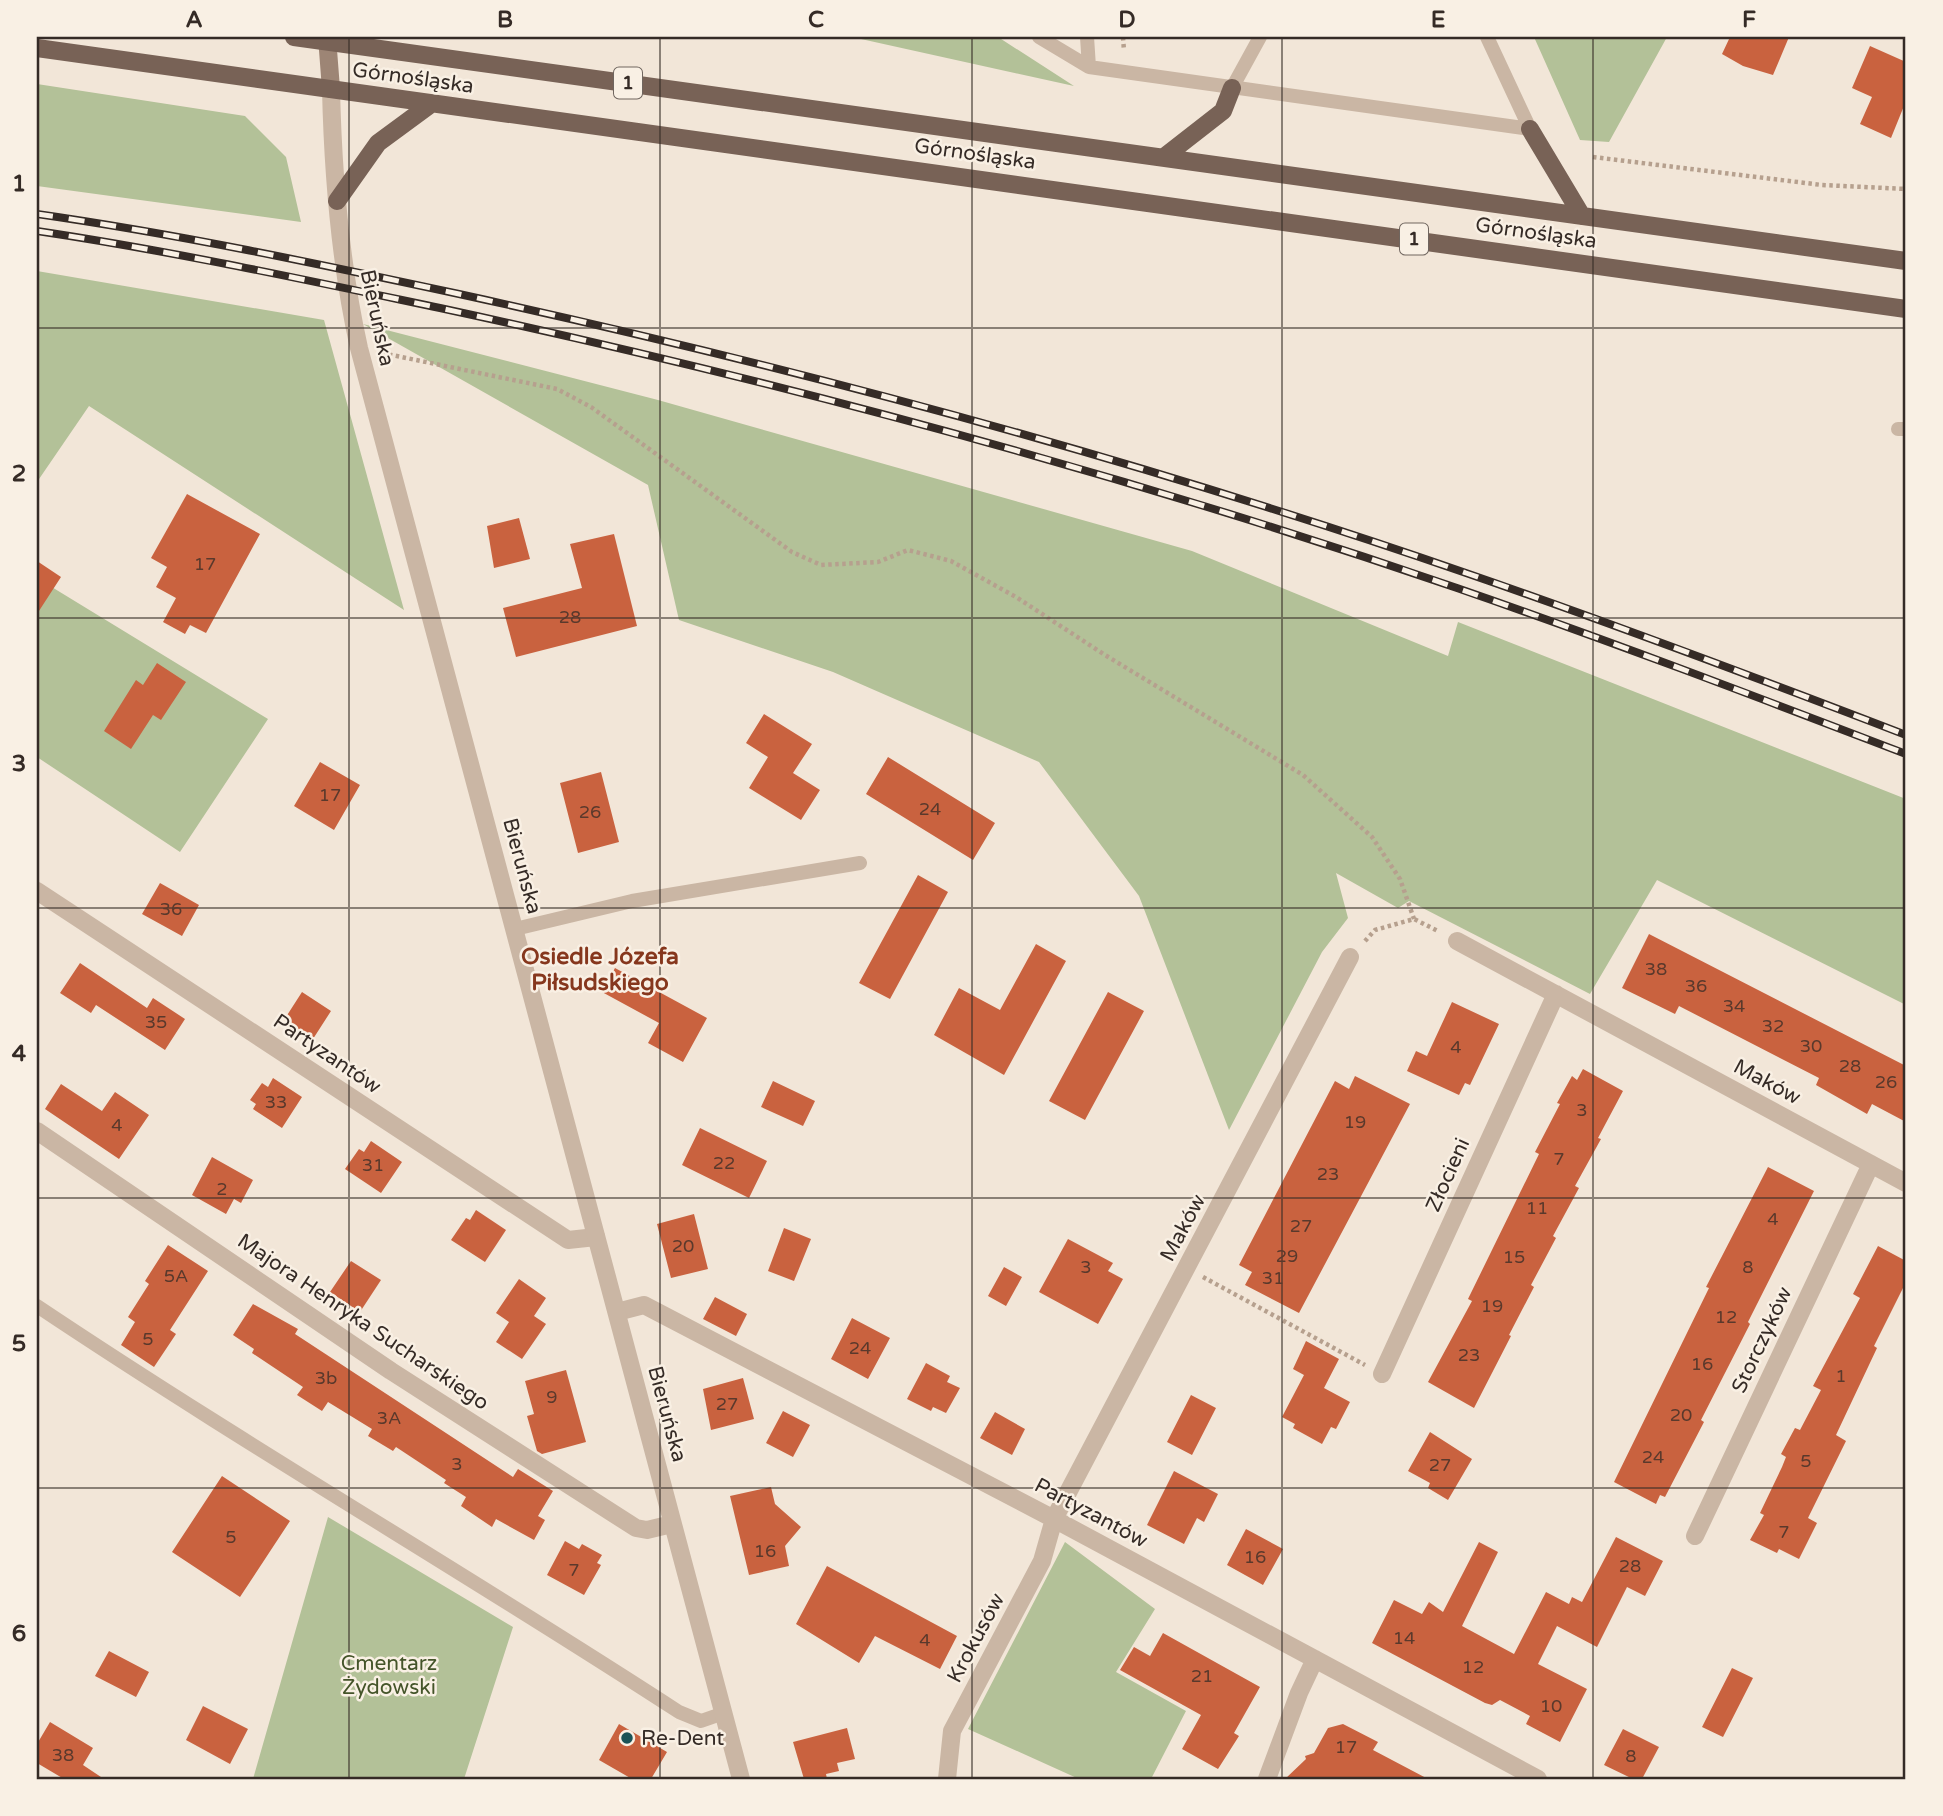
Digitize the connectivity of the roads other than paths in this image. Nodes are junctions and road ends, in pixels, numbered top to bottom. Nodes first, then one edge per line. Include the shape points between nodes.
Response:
1 (294, 37) edge
2 (1039, 37) edge
3 (1087, 37) edge
4 (1260, 37) edge
5 (1487, 37) edge
6 (327, 39) edge
7 (37, 48) edge
8 (1089, 66) junction
9 (1232, 88) junction
10 (331, 89) junction
11 (431, 104) junction
12 (1530, 129) junction
13 (1164, 157) junction
14 (337, 201) junction
15 (1581, 216) junction
16 (1906, 261) edge
17 (1906, 309) edge
18 (859, 863) dead end
19 (37, 891) edge
20 (515, 929) junction
21 (1458, 941) road end
22 (1350, 957) road end
23 (1556, 994) junction
24 (37, 1131) edge
25 (1871, 1164) junction
26 (1906, 1183) edge
27 (596, 1237) junction
28 (37, 1306) edge
29 (617, 1312) junction
30 (1382, 1374) road end
31 (1054, 1519) junction
32 (672, 1524) junction
33 (1695, 1536) dead end
34 (1315, 1659) junction
35 (724, 1713) junction
36 (741, 1779) edge
37 (947, 1779) edge
38 (1267, 1779) edge
39 (1538, 1779) edge

1 - 6 main road, Górnośląska / 1
2 - 8 lane
3 - 8 lane
4 - 9 lane
5 - 12 lane
6 - 10 main road, Bieruńska
6 - 13 main road, Górnośląska / 1
7 - 10 main road, Górnośląska / 1
8 - 9 lane
9 - 12 lane
9 - 13 main road via 1223,111
10 - 11 main road, Górnośląska / 1
10 - 14 street, Bieruńska
11 - 14 main road via 377,143
11 - 17 main road, Górnośląska / 1
12 - 15 main road
13 - 15 main road, Górnośląska / 1
14 - 20 street, Bieruńska via 343,269 359,348
15 - 16 main road, Górnośląska / 1
18 - 20 lane via 632,901
19 - 27 street, Partyzantów via 568,1240
20 - 27 street, Bieruńska
21 - 23 street, Maków
22 - 31 street, Maków
23 - 25 street, Maków
23 - 30 street, Złocieni
24 - 32 street, Majora Henryka Sucharskiego via 391,1371 636,1528
25 - 26 street, Maków
25 - 33 street, Storczyków
27 - 29 street, Bieruńska
28 - 35 lane via 186,1405 417,1544 679,1712 701,1721
29 - 31 street, Partyzantów via 644,1305
29 - 32 street, Bieruńska
31 - 34 street, Partyzantów
31 - 37 street, Krokusów via 1042,1561 952,1731
32 - 35 street, Bieruńska
34 - 38 street
34 - 39 street, Partyzantów
35 - 36 street, Bieruńska

